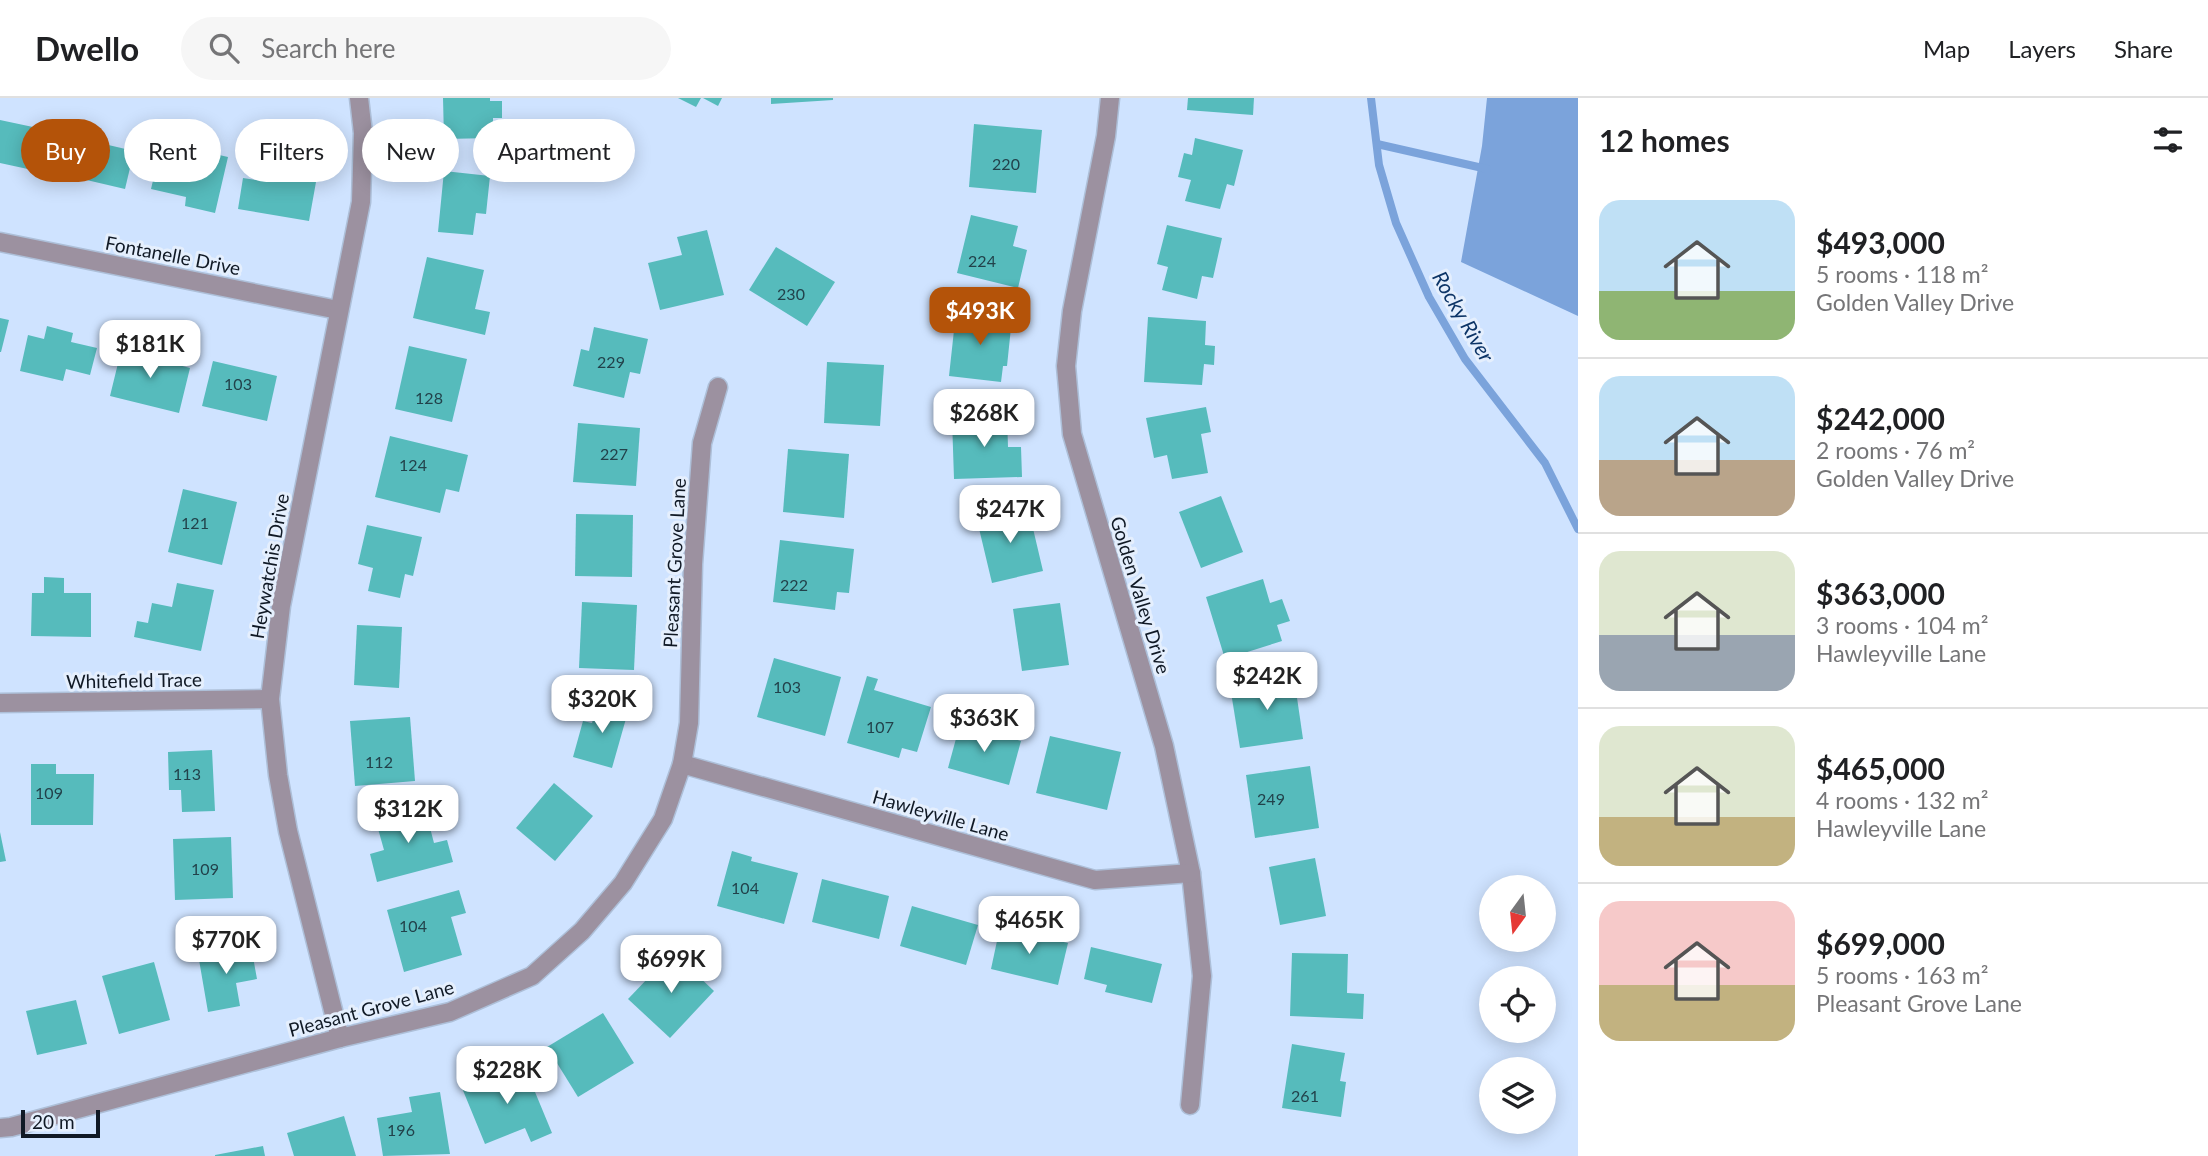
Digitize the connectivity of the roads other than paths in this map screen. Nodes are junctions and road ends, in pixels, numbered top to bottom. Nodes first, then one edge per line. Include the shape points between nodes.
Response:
1 (359, 98) edge
2 (1110, 98) edge
3 (0, 242) edge
4 (338, 310) junction
5 (718, 387) dead end
6 (270, 699) junction
7 (0, 703) edge
8 (682, 764) junction
9 (1191, 873) junction
10 (340, 1038) junction
11 (1190, 1105) dead end
12 (0, 1128) edge

1 - 4 street, Heywatchis Drive via 361,202
2 - 9 street, Golden Valley Drive via 1072,311 1066,366 1072,434 1164,746
3 - 4 street, Fontanelle Drive
4 - 6 street, Heywatchis Drive via 281,606
5 - 8 street, Pleasant Grove Lane via 702,443 689,723
6 - 7 street, Whitefield Trace
6 - 10 street, Heywatchis Drive via 288,831
8 - 9 street, Hawleyville Lane via 1095,880
8 - 10 street, Pleasant Grove Lane via 663,818 623,883 582,931 532,976 450,1012
9 - 11 street, Golden Valley Drive via 1202,976
10 - 12 street, Pleasant Grove Lane

